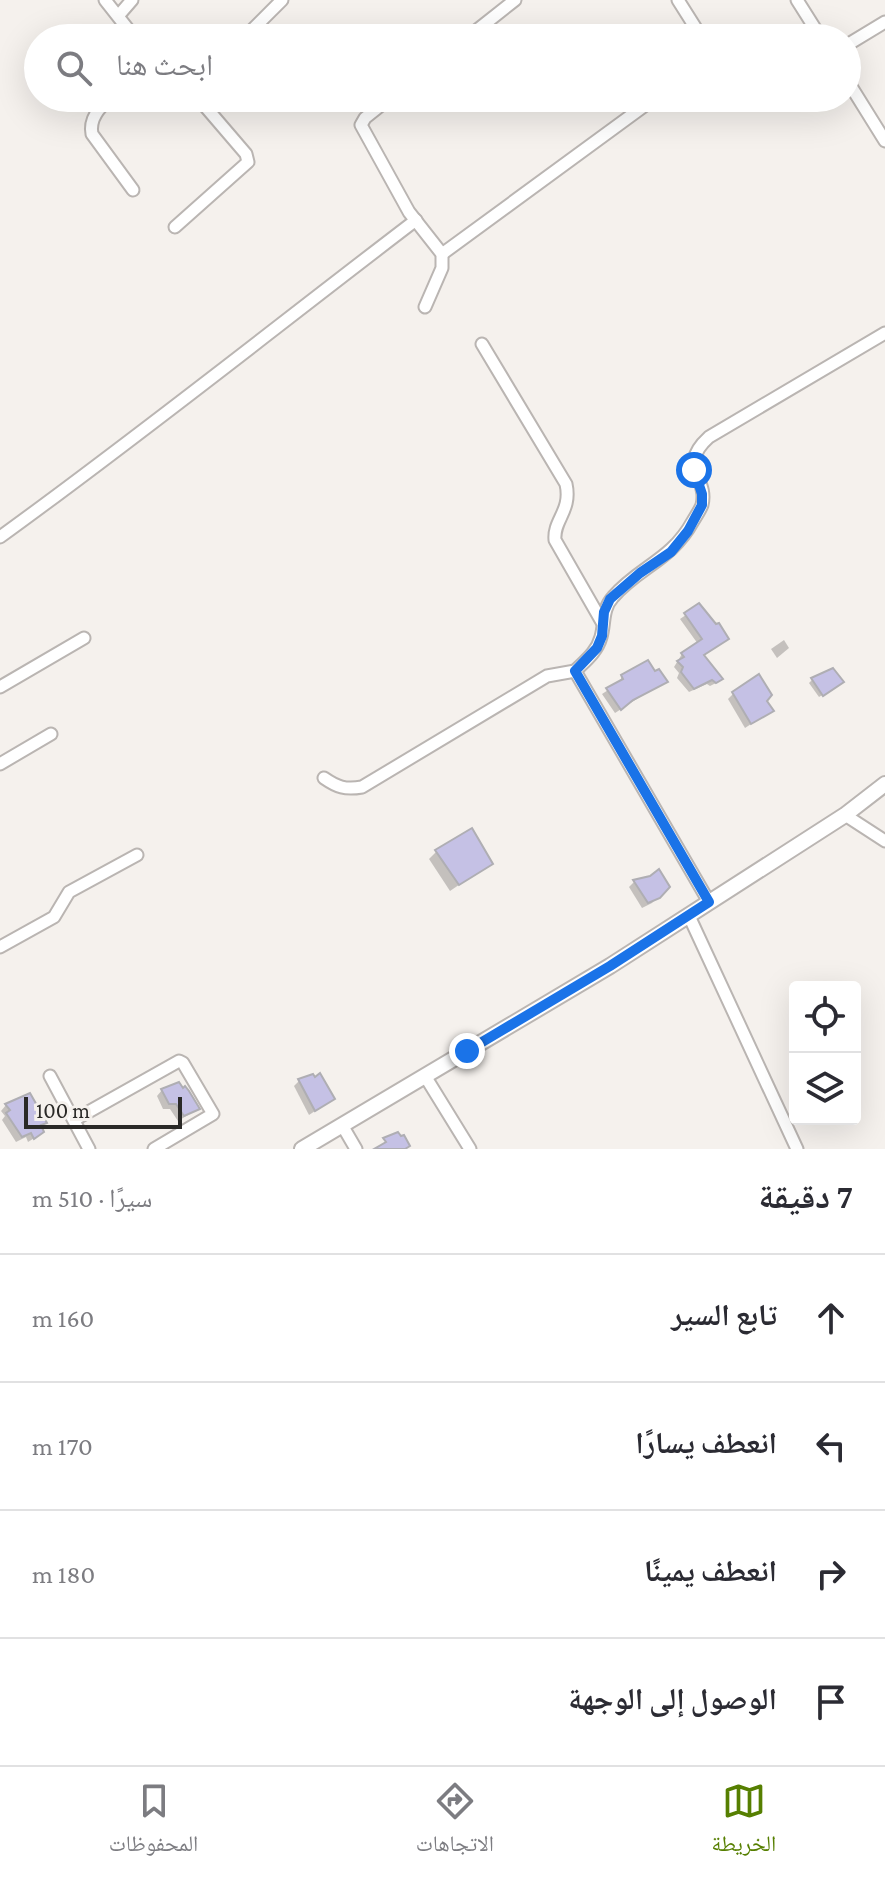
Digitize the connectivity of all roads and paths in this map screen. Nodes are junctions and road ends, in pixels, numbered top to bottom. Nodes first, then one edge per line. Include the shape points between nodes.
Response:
1 (105, 0) edge
2 (132, 0) edge
3 (282, 0) edge
4 (515, 0) edge
5 (678, 0) edge
6 (797, 0) edge
7 (119, 15) junction
8 (885, 22) edge
9 (125, 24) edge
10 (258, 24) edge
11 (485, 24) edge
12 (693, 24) edge
13 (812, 24) edge
14 (861, 37) edge
15 (861, 101) edge
16 (97, 112) edge
17 (210, 112) edge
18 (372, 112) edge
19 (636, 112) edge
20 (883, 134) edge
21 (133, 190) dead end
22 (416, 220) junction
23 (175, 227) dead end
24 (442, 254) junction
25 (425, 307) dead end
26 (885, 333) edge
27 (482, 344) dead end
28 (0, 537) edge
29 (603, 623) junction
30 (84, 638) dead end
31 (575, 671) junction
32 (0, 687) edge
33 (51, 734) dead end
34 (0, 764) edge
35 (324, 778) dead end
36 (885, 784) edge
37 (845, 815) junction
38 (885, 841) edge
39 (137, 855) dead end
40 (709, 902) junction
41 (689, 916) junction
42 (0, 947) edge
43 (50, 1076) dead end
44 (425, 1076) junction
45 (74, 1120) junction
46 (342, 1125) junction
47 (89, 1149) edge
48 (154, 1149) edge
49 (302, 1149) edge
50 (356, 1149) edge
51 (470, 1149) edge
52 (797, 1149) edge

1 - 7 street
2 - 7 street
3 - 10 street
4 - 11 street
5 - 12 street
6 - 13 street
7 - 9 street
8 - 14 street
15 - 20 street
16 - 21 street via 92,134
17 - 23 street via 248,162
18 - 22 street via 361,125
19 - 24 street
22 - 24 street
22 - 28 street
24 - 25 street via 442,268
26 - 29 street via 698,448 694,470 702,505 688,531 671,552 610,599
27 - 29 street via 566,484 568,501 555,540
29 - 31 street via 597,648
30 - 32 street
31 - 35 street via 547,676 362,787 349,790
31 - 40 street
33 - 34 street
36 - 37 street
37 - 38 street
37 - 40 street
39 - 42 street via 69,892 54,917
40 - 41 street
41 - 44 street
41 - 52 street
43 - 45 street
44 - 46 street
44 - 51 street
45 - 47 street
45 - 48 street via 179,1061 213,1114
46 - 49 street
46 - 50 street

